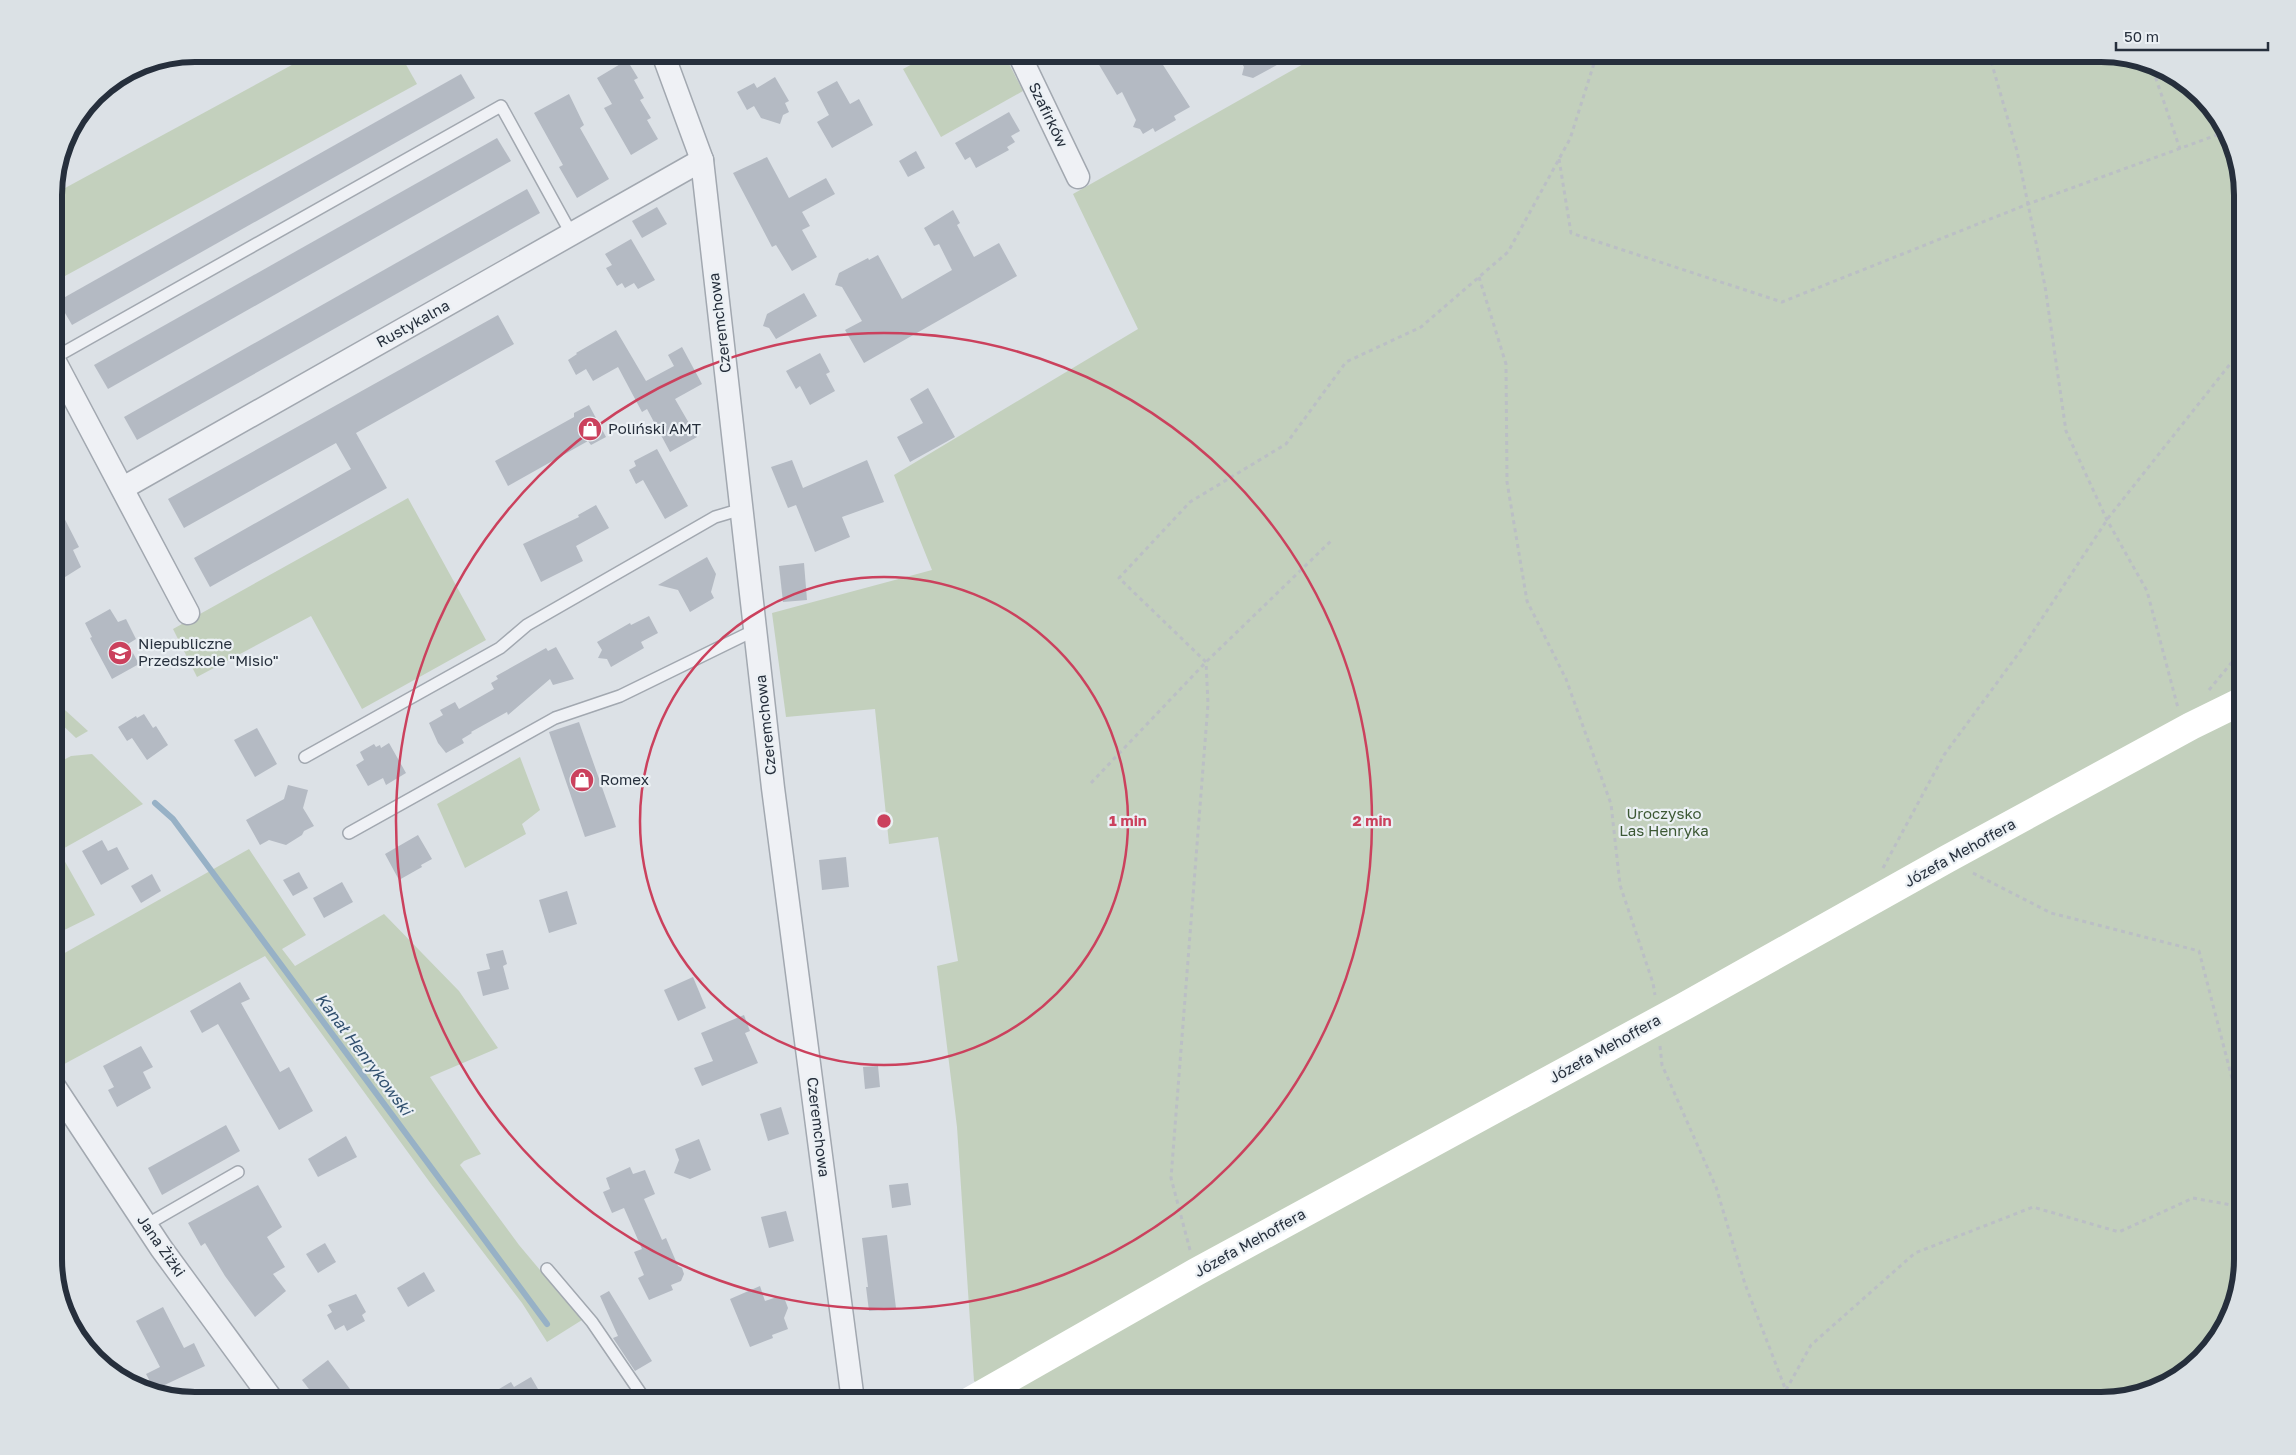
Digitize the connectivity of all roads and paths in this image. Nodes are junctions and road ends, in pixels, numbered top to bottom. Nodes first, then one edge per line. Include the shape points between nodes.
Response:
1 (1594, 62) edge
2 (1990, 62) edge
3 (666, 63) edge
4 (1023, 63) edge
5 (2154, 74) edge
6 (2218, 134) edge
7 (2180, 149) junction
8 (1559, 158) junction
9 (702, 160) junction
10 (1078, 177) dead end
11 (2028, 204) junction
12 (572, 235) junction
13 (1479, 277) junction
14 (63, 354) edge
15 (2234, 359) edge
16 (63, 376) edge
17 (123, 488) junction
18 (742, 509) junction
19 (2107, 520) junction
20 (1333, 539) dead end
21 (188, 613) dead end
22 (755, 630) junction
23 (1206, 662) junction
24 (1566, 679) dead end
25 (2234, 705) edge
26 (2184, 731) junction
27 (305, 757) dead end
28 (1091, 783) dead end
29 (349, 833) dead end
30 (1947, 859) junction
31 (1880, 873) dead end
32 (2234, 1086) edge
33 (63, 1100) edge
34 (238, 1172) dead end
35 (2234, 1206) edge
36 (146, 1225) junction
37 (547, 1269) dead end
38 (1196, 1272) junction
39 (1786, 1390) dead end
40 (267, 1392) edge
41 (640, 1392) edge
42 (852, 1392) edge
43 (986, 1392) edge

1 - 8 path via 1570,139
2 - 11 path via 2017,151
3 - 9 street, Czeremchowa
4 - 10 street, Szafirków
5 - 7 path
6 - 7 path
7 - 11 path
8 - 11 path via 1571,233 1782,302
8 - 13 path via 1508,252
9 - 12 street, Rustykalna
9 - 18 street, Czeremchowa
11 - 19 path via 2045,286 2066,431
12 - 14 lane via 501,106
12 - 17 street, Rustykalna
13 - 23 path via 1421,327 1346,362 1286,444 1190,502 1119,578
13 - 24 path via 1506,364 1507,482 1528,601
15 - 19 path
16 - 17 street
17 - 21 street
18 - 22 street, Czeremchowa
18 - 27 lane via 715,517 527,625 500,648
19 - 26 path via 2147,591
19 - 31 path via 2021,650 1944,755
20 - 23 path
22 - 29 lane via 620,696 554,718
22 - 42 street, Czeremchowa
23 - 28 path
23 - 38 path via 1208,704 1171,1178
25 - 26 street, Józefa Mehoffera
26 - 30 street, Józefa Mehoffera
30 - 32 path via 2051,913 2199,951
30 - 38 street, Józefa Mehoffera
33 - 36 street, Jana Żiżki
34 - 36 lane
35 - 39 path via 2193,1198 2119,1232 2033,1207 1915,1253 1811,1345
36 - 40 street, Jana Żiżki
37 - 41 lane via 592,1322
38 - 43 street, Józefa Mehoffera

